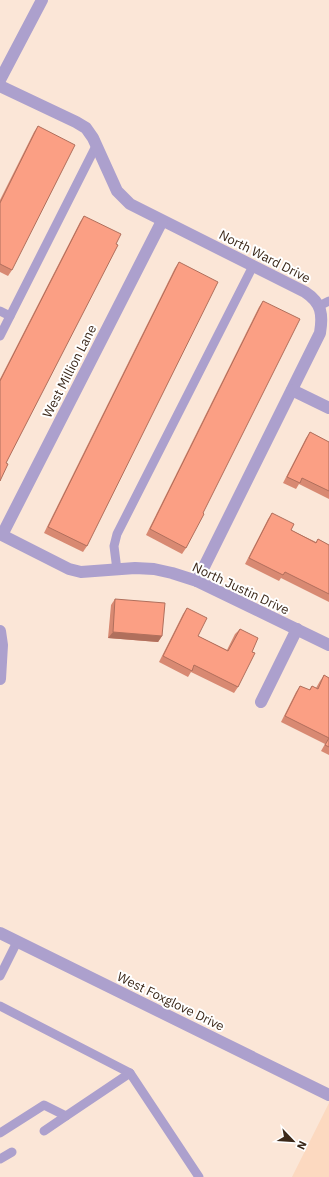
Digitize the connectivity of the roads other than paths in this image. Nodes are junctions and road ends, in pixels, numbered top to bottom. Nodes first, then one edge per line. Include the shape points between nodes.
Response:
1 (42, 0) edge
2 (0, 80) edge
3 (0, 86) edge
4 (96, 146) junction
5 (162, 220) junction
6 (253, 266) junction
7 (324, 304) edge
8 (0, 311) edge
9 (10, 316) junction
10 (0, 336) edge
11 (292, 390) junction
12 (329, 408) edge
13 (1, 534) edge
14 (117, 570) junction
15 (197, 581) junction
16 (297, 629) junction
17 (0, 631) edge
18 (329, 645) edge
19 (0, 679) edge
20 (261, 702) dead end
21 (0, 933) edge
22 (17, 942) junction
23 (0, 976) edge
24 (0, 1006) edge
25 (130, 1073) junction
26 (329, 1095) edge
27 (66, 1116) junction
28 (44, 1131) dead end
29 (0, 1133) edge
30 (12, 1152) dead end
31 (0, 1159) edge
32 (199, 1177) edge

1 - 2 street
3 - 4 street, North Ward Drive via 86,128
4 - 5 street, North Ward Drive via 123,199
4 - 9 lane
5 - 6 street, North Ward Drive
5 - 13 street, West Million Lane
6 - 7 street, North Ward Drive
6 - 14 lane via 117,534 114,546
7 - 11 street, North Ward Drive via 320,333
8 - 9 lane
9 - 10 lane
11 - 12 street
11 - 15 street, North Ward Drive
13 - 14 street, North Justin Drive via 69,569 81,572
14 - 15 street, North Justin Drive via 154,569
15 - 16 street, North Justin Drive
16 - 18 street, North Justin Drive
16 - 20 street
17 - 19 street
21 - 22 street, West Foxglove Drive
22 - 23 lane
22 - 26 street, West Foxglove Drive
24 - 25 lane
25 - 27 lane
25 - 32 lane
27 - 28 lane
27 - 29 lane via 44,1105
30 - 31 lane

